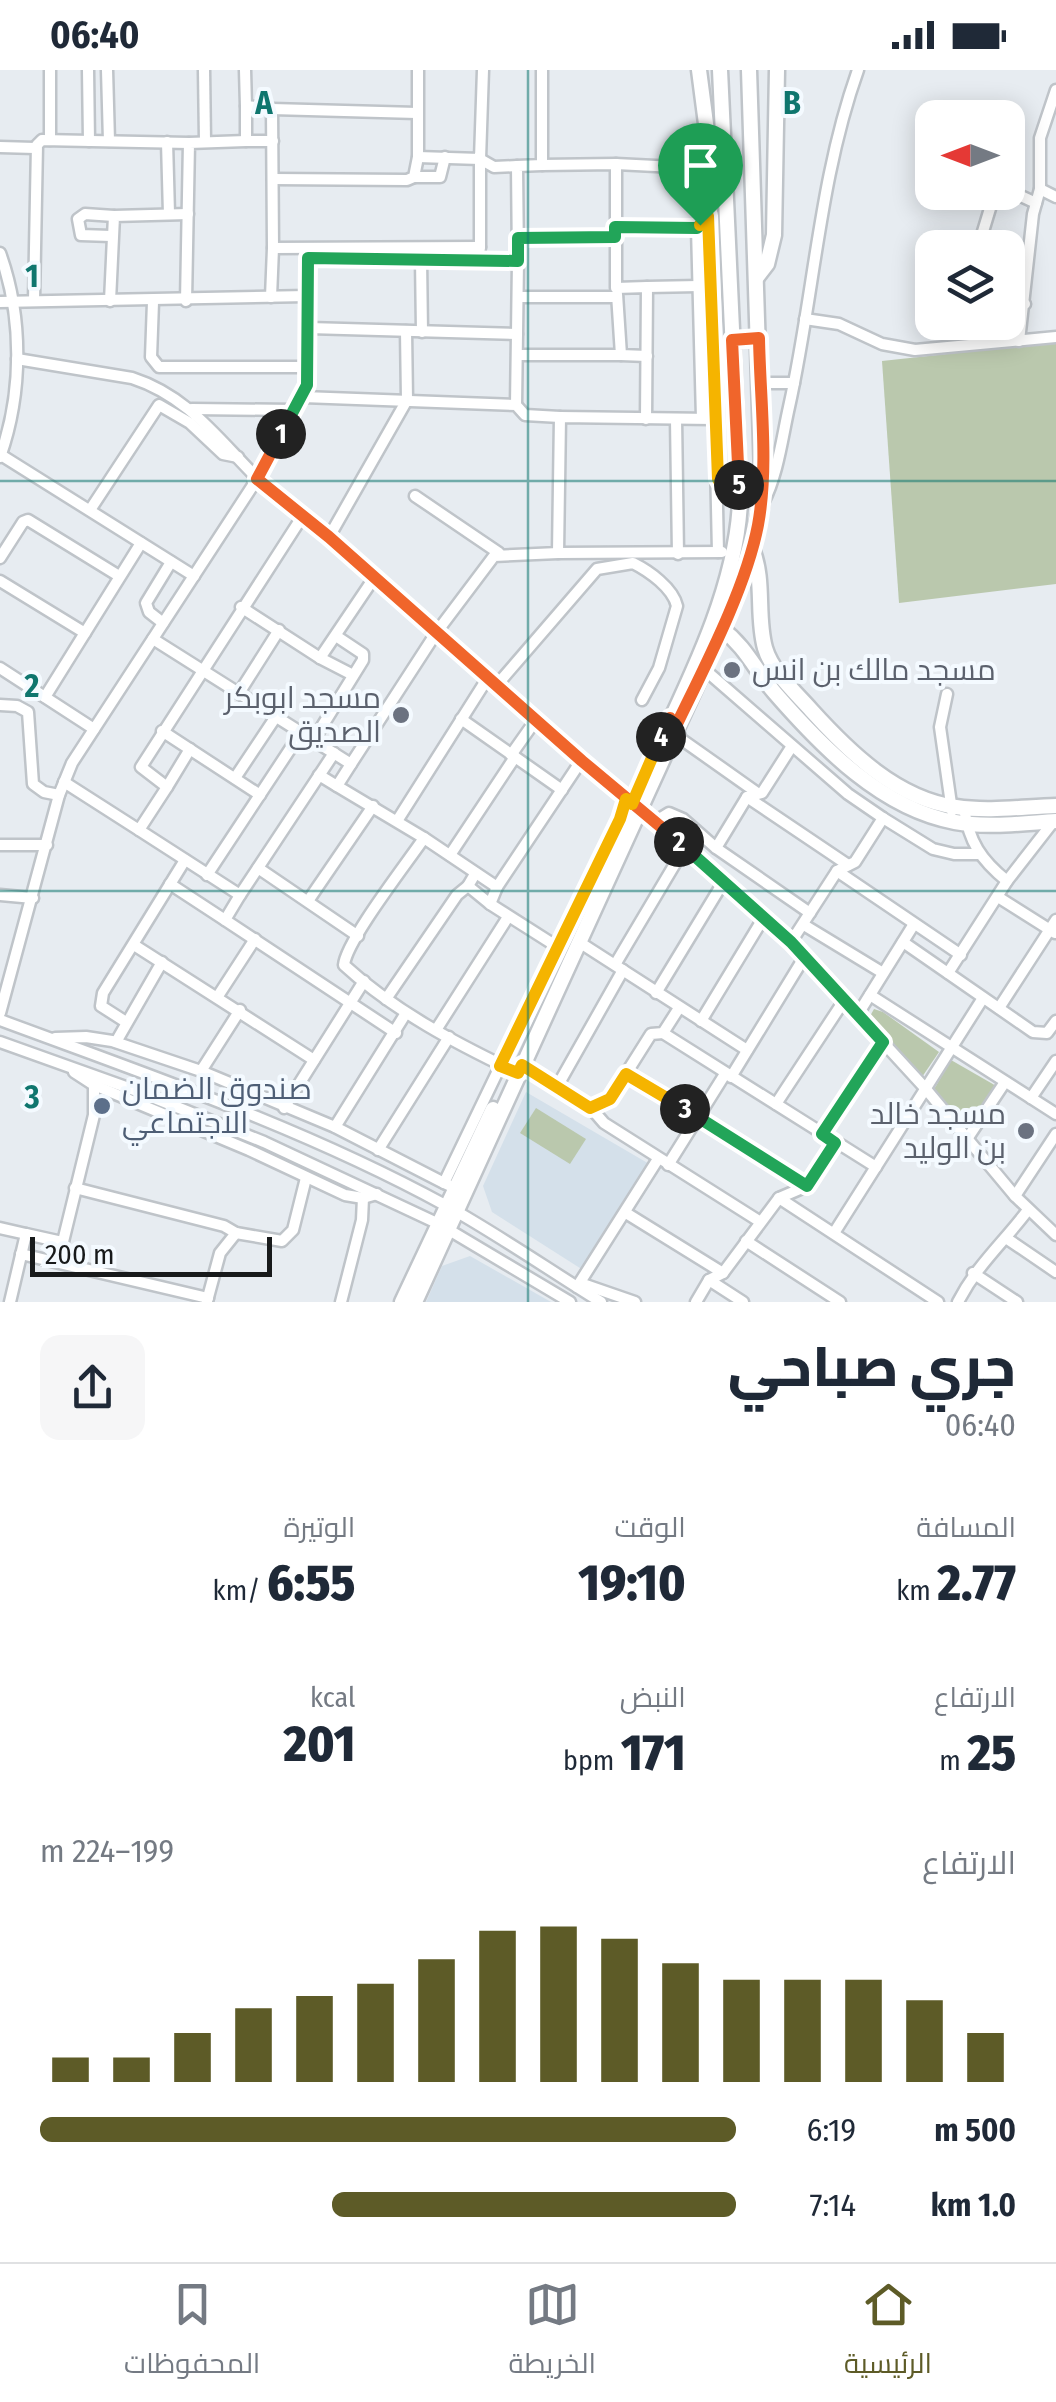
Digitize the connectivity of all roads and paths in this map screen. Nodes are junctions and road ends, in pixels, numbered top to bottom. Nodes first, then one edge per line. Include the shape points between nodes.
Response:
1 (50, 70) edge
2 (88, 70) edge
3 (106, 70) edge
4 (204, 70) edge
5 (246, 70) edge
6 (418, 70) edge
7 (483, 70) edge
8 (542, 70) edge
9 (699, 70) edge
10 (720, 70) edge
11 (750, 70) edge
12 (777, 70) edge
13 (858, 70) edge
14 (1056, 90) edge
15 (246, 106) junction
16 (272, 109) junction
17 (417, 113) junction
18 (50, 140) junction
19 (90, 141) junction
20 (109, 141) junction
21 (205, 141) junction
22 (246, 141) junction
23 (272, 141) junction
24 (167, 142) junction
25 (189, 143) junction
26 (0, 146) edge
27 (35, 148) junction
28 (445, 157) junction
29 (418, 158) junction
30 (480, 159) junction
31 (616, 164) junction
32 (517, 166) junction
33 (542, 166) junction
34 (414, 177) junction
35 (273, 179) junction
36 (1040, 189) junction
37 (1025, 198) edge
38 (1056, 198) edge
39 (1036, 203) junction
40 (169, 214) junction
41 (188, 214) junction
42 (114, 216) junction
43 (708, 216) junction
44 (728, 224) junction
45 (697, 228) junction
46 (615, 232) junction
47 (111, 236) junction
48 (518, 238) junction
49 (480, 247) junction
50 (273, 248) junction
51 (0, 253) edge
52 (421, 259) junction
53 (478, 260) junction
54 (518, 261) junction
55 (757, 277) junction
56 (699, 286) junction
57 (647, 287) junction
58 (617, 292) junction
59 (307, 296) junction
60 (271, 297) junction
61 (518, 298) junction
62 (34, 300) junction
63 (14, 301) junction
64 (110, 301) junction
65 (186, 301) junction
66 (0, 302) edge
67 (153, 302) junction
68 (1025, 304) edge
69 (805, 319) junction
70 (308, 328) junction
71 (406, 331) junction
72 (422, 332) junction
73 (517, 334) junction
74 (759, 338) junction
75 (1056, 338) edge
76 (732, 340) junction
77 (1018, 341) joint
78 (518, 355) junction
79 (622, 355) junction
80 (646, 356) junction
81 (17, 359) junction
82 (308, 367) junction
83 (760, 383) junction
84 (794, 383) junction
85 (303, 397) junction
86 (14, 399) junction
87 (406, 400) junction
88 (0, 402) edge
89 (516, 405) junction
90 (192, 409) junction
91 (294, 410) junction
92 (560, 418) junction
93 (708, 418) junction
94 (646, 419) junction
95 (676, 419) junction
96 (0, 456) edge
97 (239, 457) junction
98 (257, 479) junction
99 (718, 479) junction
100 (416, 496) dead end
101 (740, 502) junction
102 (760, 506) junction
103 (90, 510) junction
104 (302, 517) junction
105 (329, 537) junction
106 (142, 543) junction
107 (744, 550) junction
108 (718, 552) junction
109 (499, 553) junction
110 (558, 553) junction
111 (678, 554) junction
112 (0, 558) edge
113 (171, 562) junction
114 (119, 576) junction
115 (194, 576) junction
116 (374, 578) junction
117 (0, 580) edge
118 (242, 606) junction
119 (717, 607) junction
120 (163, 623) junction
121 (722, 628) junction
122 (279, 630) junction
123 (85, 632) junction
124 (436, 633) junction
125 (336, 636) junction
126 (153, 638) junction
127 (320, 658) junction
128 (0, 668) edge
129 (202, 669) junction
130 (704, 669) junction
131 (353, 675) junction
132 (492, 682) junction
133 (238, 694) junction
134 (947, 694) dead end
135 (45, 697) junction
136 (642, 700) dead end
137 (0, 705) edge
138 (274, 718) junction
139 (461, 720) junction
140 (535, 720) junction
141 (673, 722) junction
142 (94, 728) junction
143 (162, 731) junction
144 (300, 734) junction
145 (313, 741) junction
146 (792, 746) junction
147 (190, 749) junction
148 (334, 753) junction
149 (513, 756) junction
150 (582, 761) junction
151 (351, 764) junction
152 (318, 775) junction
153 (235, 778) junction
154 (64, 782) junction
155 (337, 786) junction
156 (167, 787) junction
157 (562, 790) junction
158 (752, 794) junction
159 (59, 795) junction
160 (260, 795) junction
161 (633, 804) junction
162 (373, 806) junction
163 (959, 815) junction
164 (1055, 816) edge
165 (883, 818) junction
166 (656, 821) junction
167 (398, 822) junction
168 (139, 830) junction
169 (424, 838) junction
170 (46, 845) junction
171 (0, 846) edge
172 (685, 847) junction
173 (716, 848) junction
174 (978, 854) junction
175 (450, 855) junction
176 (185, 860) junction
177 (258, 868) junction
178 (843, 868) junction
179 (475, 874) junction
180 (208, 875) junction
181 (724, 880) junction
182 (1007, 881) junction
183 (170, 884) junction
184 (468, 886) junction
185 (497, 887) junction
186 (0, 895) edge
187 (240, 895) junction
188 (33, 898) junction
189 (998, 898) junction
190 (308, 901) junction
191 (490, 904) junction
192 (810, 913) junction
193 (764, 916) junction
194 (508, 917) junction
195 (226, 920) junction
196 (804, 924) junction
197 (914, 924) junction
198 (1054, 928) edge
199 (358, 936) junction
200 (255, 939) junction
201 (579, 942) junction
202 (791, 942) junction
203 (903, 942) junction
204 (134, 944) junction
205 (556, 946) junction
206 (961, 954) junction
207 (806, 956) junction
208 (162, 962) junction
209 (620, 967) junction
210 (883, 973) junction
211 (948, 973) junction
212 (364, 981) junction
213 (656, 993) junction
214 (870, 995) junction
215 (218, 996) junction
216 (983, 998) junction
217 (386, 999) junction
218 (845, 999) junction
219 (350, 1002) junction
220 (680, 1008) junction
221 (999, 1008) junction
222 (240, 1010) junction
223 (406, 1013) junction
224 (858, 1014) junction
225 (0, 1017) edge
226 (126, 1022) junction
227 (701, 1022) junction
228 (1054, 1028) edge
229 (436, 1030) junction
230 (663, 1032) junction
231 (396, 1034) junction
232 (450, 1037) junction
233 (50, 1039) junction
234 (0, 1042) edge
235 (116, 1042) junction
236 (883, 1042) junction
237 (952, 1048) junction
238 (747, 1050) junction
239 (314, 1060) junction
240 (1056, 1061) edge
241 (66, 1065) junction
242 (513, 1068) junction
243 (200, 1071) junction
244 (626, 1074) junction
245 (728, 1076) junction
246 (1004, 1082) junction
247 (94, 1085) junction
248 (558, 1086) junction
249 (925, 1088) junction
250 (1031, 1098) junction
251 (776, 1104) junction
252 (284, 1108) junction
253 (590, 1108) junction
254 (1056, 1114) edge
255 (698, 1117) junction
256 (335, 1127) junction
257 (822, 1134) junction
258 (1056, 1134) edge
259 (967, 1139) junction
260 (835, 1143) junction
261 (378, 1150) junction
262 (663, 1162) junction
263 (876, 1167) junction
264 (306, 1178) junction
265 (450, 1185) junction
266 (807, 1186) junction
267 (75, 1188) junction
268 (377, 1194) junction
269 (1014, 1196) junction
270 (362, 1198) junction
271 (779, 1198) junction
272 (452, 1209) junction
273 (1028, 1210) junction
274 (626, 1213) junction
275 (759, 1221) junction
276 (444, 1227) junction
277 (0, 1228) edge
278 (236, 1233) junction
279 (834, 1233) junction
280 (26, 1234) junction
281 (1056, 1235) edge
282 (1006, 1238) junction
283 (746, 1241) junction
284 (62, 1242) junction
285 (21, 1254) junction
286 (58, 1262) junction
287 (1056, 1272) edge
288 (722, 1273) junction
289 (973, 1274) junction
290 (709, 1280) junction
291 (578, 1285) junction
292 (208, 1300) edge
293 (568, 1301) edge
294 (836, 1301) edge
295 (10, 1302) edge
296 (341, 1302) edge
297 (402, 1302) edge
298 (414, 1302) edge
299 (602, 1302) edge
300 (636, 1302) edge
301 (696, 1302) edge
302 (743, 1302) edge
303 (938, 1302) edge
304 (958, 1302) edge
305 (1016, 1302) edge

1 - 18 street
2 - 19 street
3 - 20 street
4 - 21 street
5 - 15 street
6 - 17 street
7 - 30 street
8 - 33 street
9 - 44 main road
10 - 44 main road
11 - 55 main road
12 - 55 main road via 774,235
13 - 69 street via 836,143
14 - 36 street via 1040,138
15 - 16 street
15 - 22 street
16 - 17 street
16 - 23 street
17 - 29 street
18 - 19 street
18 - 27 street
19 - 20 street
20 - 24 street
21 - 22 street
21 - 25 street
22 - 23 street
23 - 35 street
24 - 25 street
24 - 40 street
25 - 41 street
26 - 27 street
27 - 62 street
28 - 29 street
28 - 30 street
28 - 34 street via 440,177
29 - 34 street
30 - 32 street via 494,167
30 - 49 street
31 - 33 street
31 - 43 street via 700,170
31 - 46 street
32 - 33 street
32 - 48 street
34 - 35 street
35 - 50 street
36 - 38 street
36 - 39 street
37 - 39 street
39 - 68 street
40 - 41 street
40 - 42 street
41 - 65 street
42 - 47 street
42 - 47 street via 84,214 78,220 81,236
43 - 45 street
43 - 93 street
44 - 76 main road
45 - 46 street
45 - 56 street
46 - 48 street
46 - 58 street
47 - 64 street
48 - 54 street
49 - 50 street
49 - 53 street
50 - 60 street
51 - 63 street
52 - 53 street
52 - 59 street via 308,258
52 - 72 street
53 - 54 street
54 - 61 street
55 - 74 main road
56 - 57 street
56 - 93 street
57 - 58 street
57 - 80 street
58 - 61 street
58 - 79 street
59 - 60 street
59 - 70 street
60 - 65 street
61 - 73 street
62 - 63 street
62 - 64 street
63 - 66 street
63 - 81 street
64 - 67 street
65 - 67 street
67 - 82 street via 151,357 158,368
69 - 77 street via 915,350
69 - 84 street
70 - 71 street
70 - 82 street
71 - 72 street
71 - 87 street
72 - 73 street
73 - 78 street
74 - 76 main road
74 - 83 main road
75 - 77 street
76 - 101 main road
78 - 79 street
78 - 89 street
79 - 80 street
80 - 94 street
81 - 86 street
81 - 90 street via 132,378
82 - 85 street
83 - 84 street
83 - 102 main road
84 - 102 street
85 - 87 street
85 - 91 street
86 - 88 street
86 - 96 street
87 - 89 street
87 - 105 street
89 - 92 street via 525,415
90 - 91 street
90 - 97 street
91 - 98 street
92 - 94 street
92 - 110 street
93 - 95 street
93 - 99 street
94 - 95 street
95 - 111 street
96 - 103 street
97 - 98 street
97 - 103 street via 223,454 159,404
98 - 104 street
98 - 115 street
99 - 101 street
99 - 108 street
100 - 109 street
101 - 107 main road
102 - 107 main road
103 - 106 street
104 - 105 street
104 - 118 street
105 - 116 street
106 - 113 street
106 - 114 street
107 - 108 street
107 - 119 main road
107 - 121 main road
107 - 163 main road via 757,567 766,650 776,668 878,774
108 - 111 street
109 - 110 street
109 - 124 street
110 - 111 street
112 - 114 street via 28,520
113 - 115 street
113 - 120 street via 146,603
114 - 123 street
115 - 120 street
116 - 124 street
116 - 125 street
117 - 123 street
118 - 122 street
118 - 129 street
119 - 121 main road
119 - 141 main road
120 - 126 street
121 - 130 main road
121 - 163 main road via 783,702 854,771 903,804
122 - 127 street
122 - 133 street
123 - 135 street
124 - 132 street
124 - 151 street
125 - 127 street
125 - 131 street via 363,654
126 - 129 street
126 - 142 street
127 - 131 street
128 - 135 street
129 - 133 street
129 - 143 street
130 - 141 main road
130 - 146 street
131 - 145 street
132 - 136 street via 597,569 633,563 676,598 677,606
132 - 139 street
132 - 140 street
133 - 138 street
134 - 163 street via 940,727
135 - 142 street
137 - 159 street via 28,712 32,784
138 - 144 street
138 - 153 street
139 - 149 street
139 - 167 street
140 - 149 street
140 - 150 street
141 - 158 street via 681,740
141 - 161 main road
142 - 154 street
143 - 147 street
143 - 156 street via 141,767
144 - 145 street
144 - 160 street
145 - 148 street
146 - 158 street via 762,792
146 - 165 street
147 - 153 street
147 - 156 street
148 - 151 street
148 - 152 street
149 - 157 street
149 - 175 street
150 - 157 street
150 - 161 street
151 - 155 street
152 - 155 street
152 - 177 street
153 - 160 street
154 - 159 street
154 - 168 street
155 - 162 street
156 - 168 street
157 - 185 street
158 - 173 street
158 - 178 street
159 - 170 street
160 - 180 street
161 - 166 street
161 - 201 main road
161 - 205 street
161 - 242 main road
162 - 167 street
162 - 190 street
163 - 164 main road
163 - 174 street
164 - 182 street
165 - 174 street via 933,849
165 - 178 street via 855,862
166 - 172 street
166 - 173 street via 676,814
167 - 169 street
168 - 176 street
169 - 175 street
169 - 199 street
170 - 171 street
170 - 188 street
172 - 181 street
172 - 209 street
173 - 192 street
174 - 182 street
175 - 179 street
176 - 180 street
176 - 183 street
177 - 187 street
177 - 190 street
178 - 192 street
178 - 197 street
179 - 184 street
179 - 185 street
180 - 187 street
181 - 193 street
181 - 213 street
182 - 189 street
183 - 195 street
183 - 204 street
184 - 191 street
184 - 217 street
185 - 191 street
186 - 188 street
187 - 195 street
188 - 225 street
189 - 198 street
189 - 206 street
190 - 199 street
191 - 194 street
192 - 196 street
193 - 202 street
193 - 227 street
194 - 205 street
194 - 229 street
195 - 200 street
196 - 202 street
196 - 210 street
197 - 203 street
197 - 206 street
198 - 221 street
199 - 212 street via 343,962
200 - 215 street
200 - 219 street
201 - 209 street
201 - 242 main road
202 - 207 street
203 - 210 street
203 - 211 street
204 - 208 street
204 - 226 street via 101,1000
205 - 242 street
206 - 211 street
207 - 218 street
207 - 238 street
208 - 215 street
208 - 226 street
209 - 213 street
209 - 248 street
210 - 214 street
211 - 216 street
212 - 217 street
212 - 219 street
213 - 220 street
214 - 224 street
214 - 237 street
215 - 222 street
216 - 221 street
216 - 237 street
217 - 223 street
218 - 224 street
218 - 251 street
219 - 231 street
219 - 239 street
220 - 227 street
220 - 230 street
221 - 228 street via 1033,1032
222 - 239 street
222 - 243 street
223 - 229 street
223 - 231 street
224 - 236 street
225 - 233 street
226 - 235 street
227 - 238 street
229 - 232 street
230 - 244 street via 654,1032
230 - 245 street
231 - 256 street
232 - 242 street
232 - 261 street
233 - 235 street
233 - 272 street via 268,1122
234 - 241 street
235 - 243 street
236 - 249 street
236 - 257 street
237 - 246 street
237 - 249 street
238 - 245 street
239 - 252 street
240 - 250 street
241 - 247 street
241 - 268 street
242 - 248 street
242 - 265 main road
242 - 272 main road
243 - 252 street
244 - 253 street via 610,1099
244 - 255 street
245 - 251 street
245 - 255 street
246 - 250 street
246 - 259 street
247 - 264 street
247 - 267 street via 94,1114
248 - 253 street
249 - 259 street
249 - 263 street
250 - 254 street
251 - 257 street
252 - 256 street
253 - 262 street
255 - 262 street
255 - 266 street
256 - 261 street
257 - 260 street
258 - 269 street
259 - 269 street
260 - 263 street
260 - 266 street
261 - 265 street
262 - 274 street
262 - 275 street
263 - 279 street
264 - 270 street
264 - 278 street via 291,1236 278,1241
265 - 272 main road
266 - 271 street
267 - 278 street
267 - 284 street
268 - 270 street
268 - 276 street
269 - 273 street
270 - 296 street
271 - 275 street
271 - 279 street
272 - 276 main road
272 - 291 street
273 - 281 street
273 - 282 street
274 - 288 street
274 - 291 street
275 - 283 street
276 - 293 street
276 - 297 main road
276 - 298 main road
277 - 280 street
278 - 292 street via 220,1253
279 - 303 street
280 - 284 street
280 - 285 street
282 - 287 street
282 - 289 street
283 - 288 street
283 - 294 street
284 - 286 street
285 - 286 street
285 - 295 street
286 - 292 street
288 - 290 street
289 - 304 street
289 - 305 street
290 - 301 street
290 - 302 street
291 - 299 street
291 - 300 street

